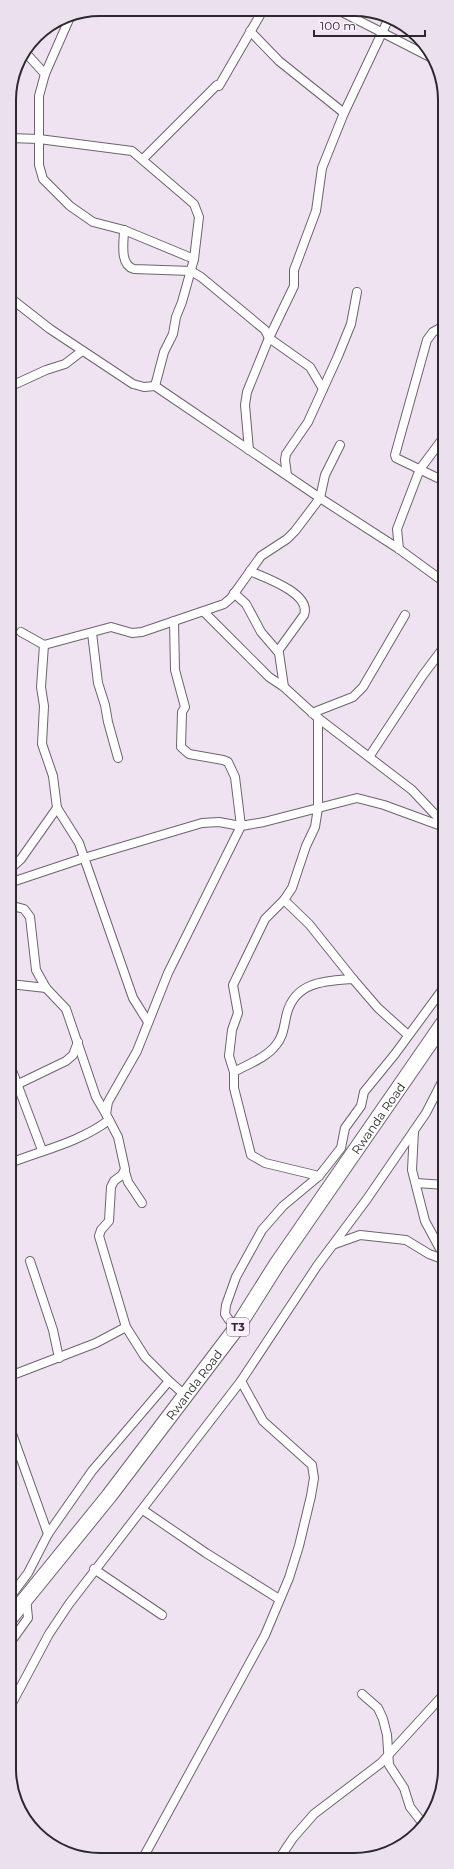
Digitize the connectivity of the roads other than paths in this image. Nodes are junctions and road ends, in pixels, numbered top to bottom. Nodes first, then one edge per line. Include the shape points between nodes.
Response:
1 (259, 16) edge
2 (350, 16) edge
3 (67, 23) edge
4 (387, 23) edge
5 (250, 31) junction
6 (384, 32) junction
7 (423, 53) edge
8 (29, 56) edge
9 (45, 74) junction
10 (344, 113) junction
11 (16, 138) edge
12 (38, 139) junction
13 (143, 159) junction
14 (124, 230) junction
15 (194, 259) junction
16 (191, 271) junction
17 (358, 292) dead end
18 (16, 303) edge
19 (438, 329) edge
20 (269, 338) junction
21 (82, 351) junction
22 (16, 384) edge
23 (156, 386) junction
24 (323, 389) junction
25 (340, 445) dead end
26 (438, 446) edge
27 (249, 450) junction
28 (420, 469) junction
29 (287, 475) junction
30 (438, 478) edge
31 (320, 498) junction
32 (399, 548) junction
33 (250, 572) junction
34 (438, 577) edge
35 (234, 593) junction
36 (204, 612) junction
37 (405, 615) dead end
38 (174, 621) junction
39 (21, 632) dead end
40 (92, 633) junction
41 (44, 645) junction
42 (278, 650) junction
43 (438, 655) edge
44 (284, 687) junction
45 (315, 715) junction
46 (368, 756) junction
47 (118, 758) dead end
48 (57, 808) junction
49 (318, 808) junction
50 (438, 819) edge
51 (438, 824) edge
52 (241, 826) junction
53 (84, 858) junction
54 (16, 864) edge
55 (16, 881) edge
56 (284, 900) junction
57 (16, 907) edge
58 (353, 979) junction
59 (16, 985) edge
60 (46, 988) junction
61 (438, 994) edge
62 (148, 1022) junction
63 (438, 1030) edge
64 (408, 1035) junction
65 (78, 1042) junction
66 (234, 1072) junction
67 (16, 1085) edge
68 (438, 1090) edge
69 (16, 1093) edge
70 (108, 1117) junction
71 (415, 1130) junction
72 (42, 1150) junction
73 (16, 1161) edge
74 (125, 1172) junction
75 (320, 1176) junction
76 (416, 1183) junction
77 (438, 1184) edge
78 (142, 1203) dead end
79 (332, 1246) junction
80 (438, 1247) edge
81 (438, 1257) edge
82 (30, 1261) dead end
83 (238, 1326) junction
84 (126, 1327) junction
85 (59, 1358) junction
86 (16, 1374) edge
87 (169, 1381) junction
88 (241, 1381) junction
89 (186, 1396) junction
90 (16, 1445) edge
91 (143, 1510) junction
92 (48, 1534) junction
93 (94, 1569) junction
94 (16, 1589) edge
95 (26, 1598) junction
96 (279, 1599) junction
97 (16, 1610) edge
98 (162, 1615) dead end
99 (16, 1635) edge
100 (362, 1694) dead end
101 (16, 1696) edge
102 (438, 1701) edge
103 (388, 1757) junction
104 (420, 1820) edge
105 (146, 1853) edge
106 (283, 1853) edge

1 - 5 street
2 - 6 street
3 - 9 street
4 - 6 street
5 - 10 street via 275,58
5 - 13 street via 220,86 217,85
6 - 7 street
6 - 10 street
8 - 9 street
9 - 12 street via 39,96
10 - 20 street via 322,168 316,211 294,270 294,286
11 - 12 street
12 - 13 street via 126,149
12 - 14 street via 39,164 47,185 93,222
13 - 15 street via 187,196 197,209 199,217
14 - 15 street
14 - 16 street via 124,252 128,267
15 - 16 street
16 - 20 street via 209,282 240,308 265,330
16 - 23 street via 173,334 164,352
17 - 24 street via 351,324
18 - 21 street
19 - 28 street via 427,340 395,455 396,458
20 - 24 street via 310,367
20 - 27 street via 245,400
21 - 22 street via 72,360
21 - 23 street via 133,384 144,387
23 - 27 street
24 - 29 street via 308,422 286,454
25 - 31 street via 325,475
26 - 28 street
27 - 29 street
28 - 30 street
28 - 32 street via 397,529
29 - 31 street
31 - 32 street
31 - 33 street via 295,531 264,553
32 - 34 street
33 - 35 street
33 - 42 street via 289,589 297,595 305,610
35 - 36 street via 224,604
35 - 42 street via 246,604 261,632
36 - 38 street
36 - 44 street via 260,669
37 - 45 street via 363,687 353,697
38 - 40 street via 142,632 132,633 111,627
38 - 52 street via 175,670 185,707 182,712 181,747 189,754 228,762 235,777
39 - 41 street
40 - 41 street
40 - 47 street via 98,683
41 - 48 street via 41,687 44,706 42,744 54,780
42 - 44 street
43 - 46 street
44 - 45 street
45 - 46 street
45 - 49 street
46 - 50 street via 417,794
48 - 53 street via 76,838
48 - 54 street
49 - 51 street via 357,798 366,799
49 - 52 street
49 - 56 street via 315,827 295,881
52 - 53 street via 219,822 202,823
52 - 62 street via 168,973
53 - 55 street
53 - 62 street via 133,998
56 - 58 street via 309,924
56 - 66 street via 265,919 245,964 234,980 233,991 238,1013 232,1030 229,1052
57 - 60 street via 24,909 30,917 34,964
58 - 64 street via 378,1008
58 - 66 street via 322,982 307,987 291,1004 284,1029 276,1045
59 - 60 street
60 - 65 street via 66,1009
61 - 64 street
62 - 70 street via 137,1050 108,1102
63 - 83 highway, Rwanda Road / T3 via 277,1264
64 - 75 street via 364,1092 361,1106 345,1128 343,1145
65 - 67 street via 73,1055 66,1061
65 - 70 street via 96,1097
66 - 75 street via 234,1088 251,1156 265,1163
68 - 71 street
69 - 72 street
70 - 72 street via 92,1132
70 - 74 street via 120,1142
71 - 76 street via 412,1159
71 - 79 street
72 - 73 street
74 - 78 street via 128,1182
74 - 84 street via 112,1183 109,1222 99,1236
75 - 83 street via 271,1218 253,1245 236,1277 226,1305 225,1314
76 - 77 street
76 - 80 street via 428,1230
79 - 81 street via 360,1235 406,1240
79 - 88 street
82 - 85 street via 53,1330
83 - 89 highway, Rwanda Road / T3
84 - 85 street via 107,1338
84 - 87 street via 145,1357
85 - 86 street
87 - 89 street
87 - 92 street via 92,1471
88 - 91 street
88 - 96 street via 263,1421 312,1465 314,1478 299,1546 286,1587
89 - 95 highway, Rwanda Road / T3
90 - 92 street
91 - 93 street
91 - 96 street
92 - 94 street via 28,1573
93 - 98 street
93 - 101 street via 49,1634
95 - 97 highway, Rwanda Road / T3
95 - 99 street via 28,1618
96 - 105 street via 264,1635
100 - 103 street via 378,1708 383,1719
102 - 103 street
103 - 104 street via 391,1770 404,1788 410,1807
103 - 106 street via 314,1814

